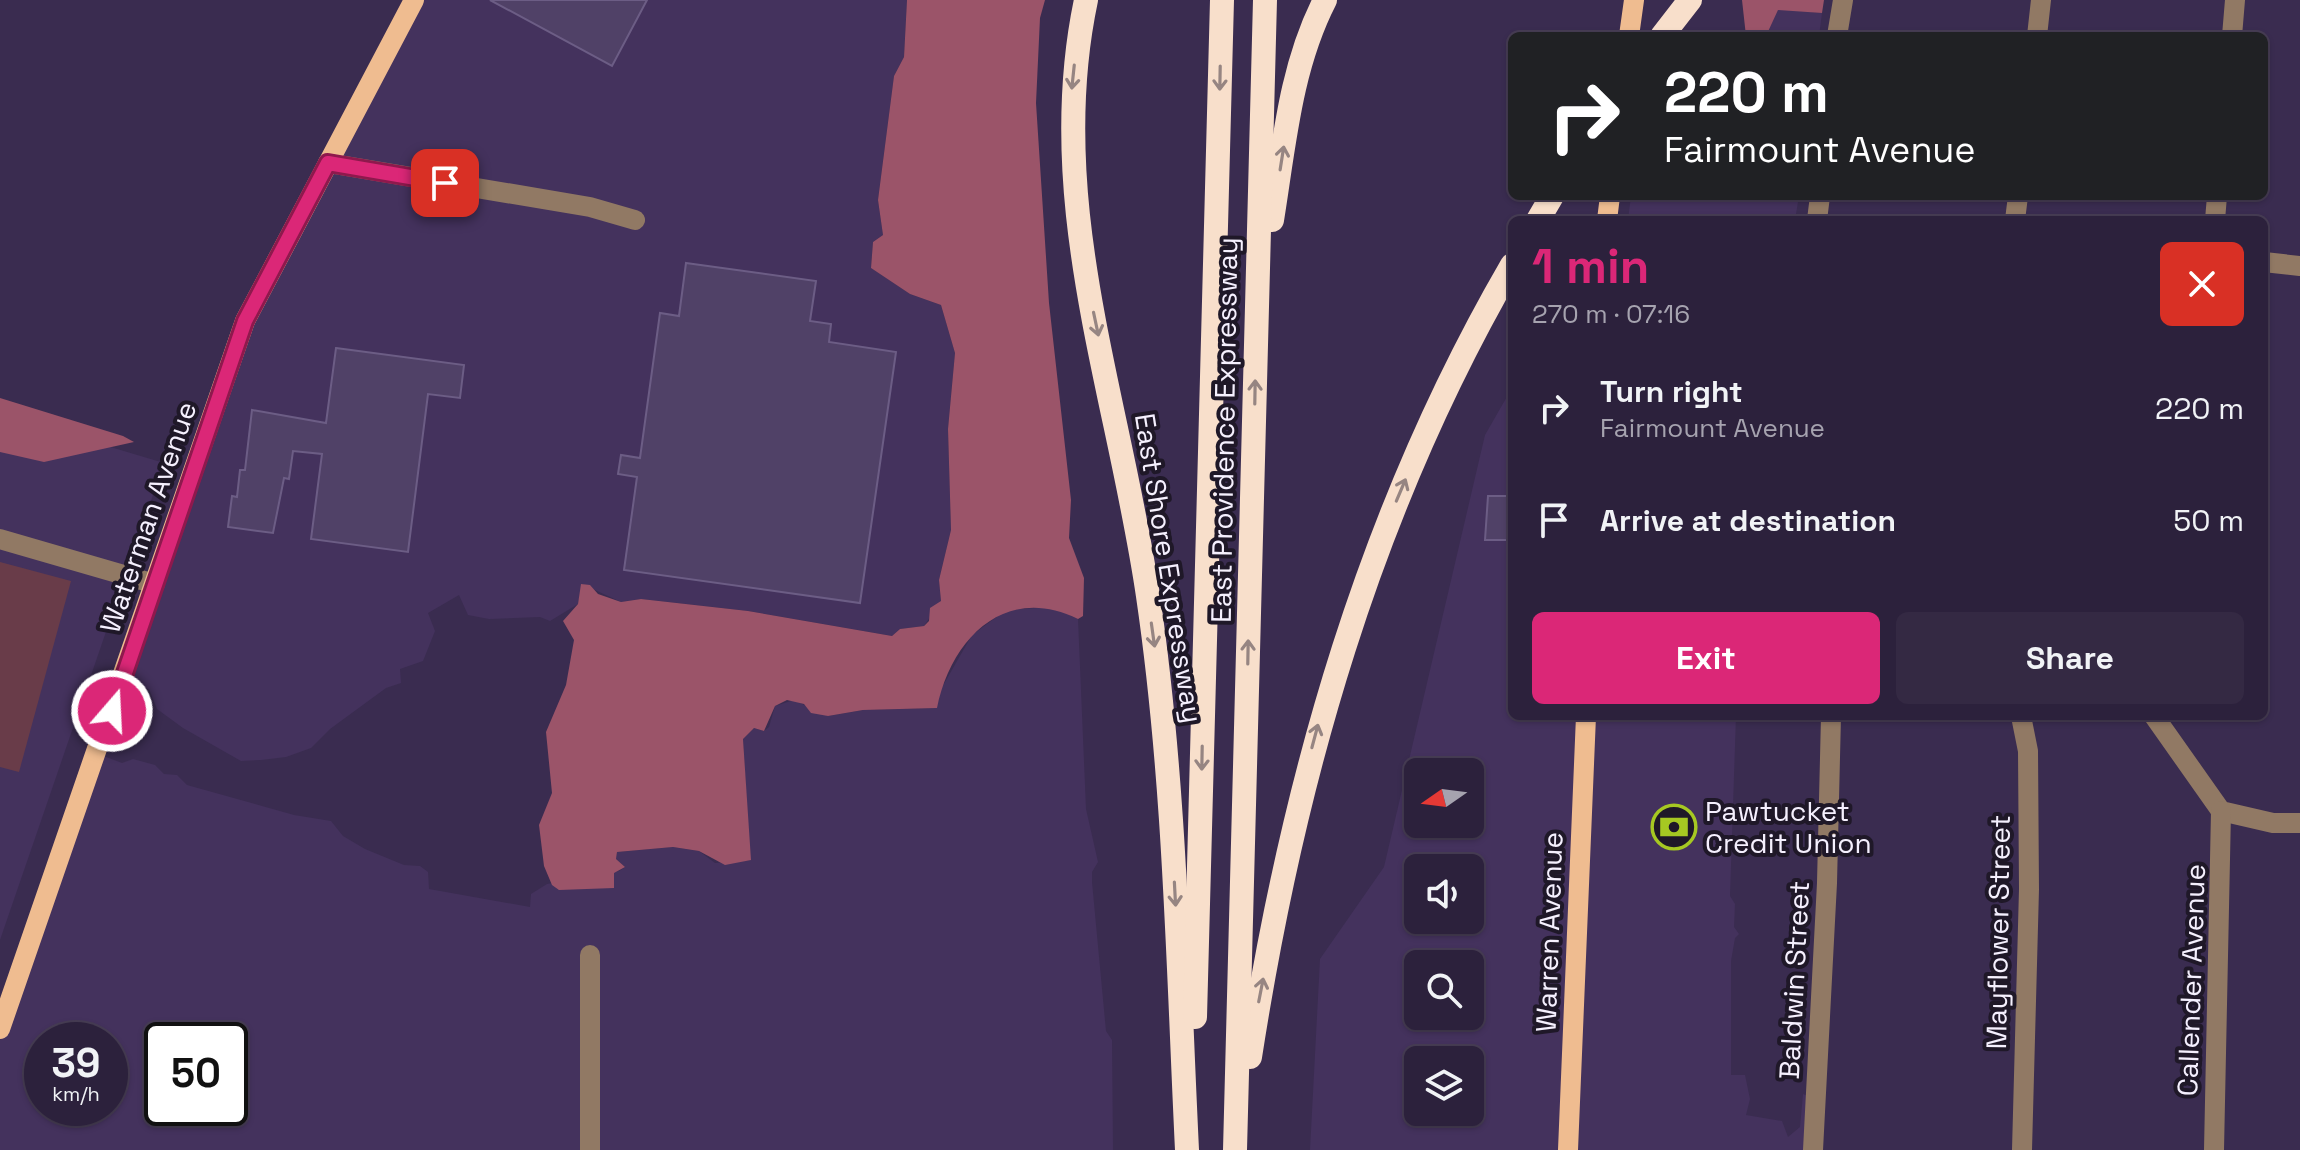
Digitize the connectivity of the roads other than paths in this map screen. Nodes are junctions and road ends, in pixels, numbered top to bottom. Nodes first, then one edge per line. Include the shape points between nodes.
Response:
1 (414, 0) edge
2 (1086, 0) edge
3 (1222, 0) edge
4 (1265, 0) edge
5 (1325, 0) edge
6 (1634, 0) edge
7 (1690, 0) edge
8 (1843, 0) edge
9 (2041, 0) edge
10 (2235, 0) edge
11 (1630, 32) edge
12 (1665, 32) edge
13 (1838, 32) edge
14 (2037, 32) edge
15 (2232, 32) edge
16 (328, 163) junction
17 (635, 220) dead end
18 (2268, 262) edge
19 (2300, 266) edge
20 (1508, 272) edge
21 (1257, 318) junction
22 (0, 539) edge
23 (155, 584) junction
24 (1586, 720) edge
25 (1831, 720) edge
26 (2022, 720) edge
27 (2157, 720) edge
28 (2221, 811) junction
29 (2300, 823) edge
30 (590, 955) dead end
31 (0, 1029) edge
32 (590, 1150) edge
33 (1189, 1150) edge
34 (1236, 1150) edge
35 (1568, 1150) edge
36 (1813, 1150) edge
37 (2022, 1150) edge
38 (2214, 1150) edge

1 - 16 main road, Waterman Avenue
2 -> 33 highway, East Shore Expressway via 1071,101 1073,200 1138,535 1162,696
3 -> 33 highway, East Providence Expressway
4 - 21 highway, East Providence Expressway
21 -> 5 highway via 1295,82
6 - 11 main road
7 - 12 highway
8 - 13 street
9 - 14 street
10 - 15 street
16 - 17 street via 590,207
16 - 23 main road, Waterman Avenue via 245,321
18 - 19 street
34 -> 20 highway via 1288,847 1330,688 1416,454
34 -> 21 highway, East Providence Expressway
22 - 23 street
23 - 31 main road, Waterman Avenue
24 - 35 main road, Warren Avenue
25 - 36 street, Baldwin Street
26 - 37 street, Mayflower Street via 2028,751 2029,889
27 - 28 street
28 - 29 street via 2273,823
28 - 38 street, Callender Avenue
30 - 32 street

